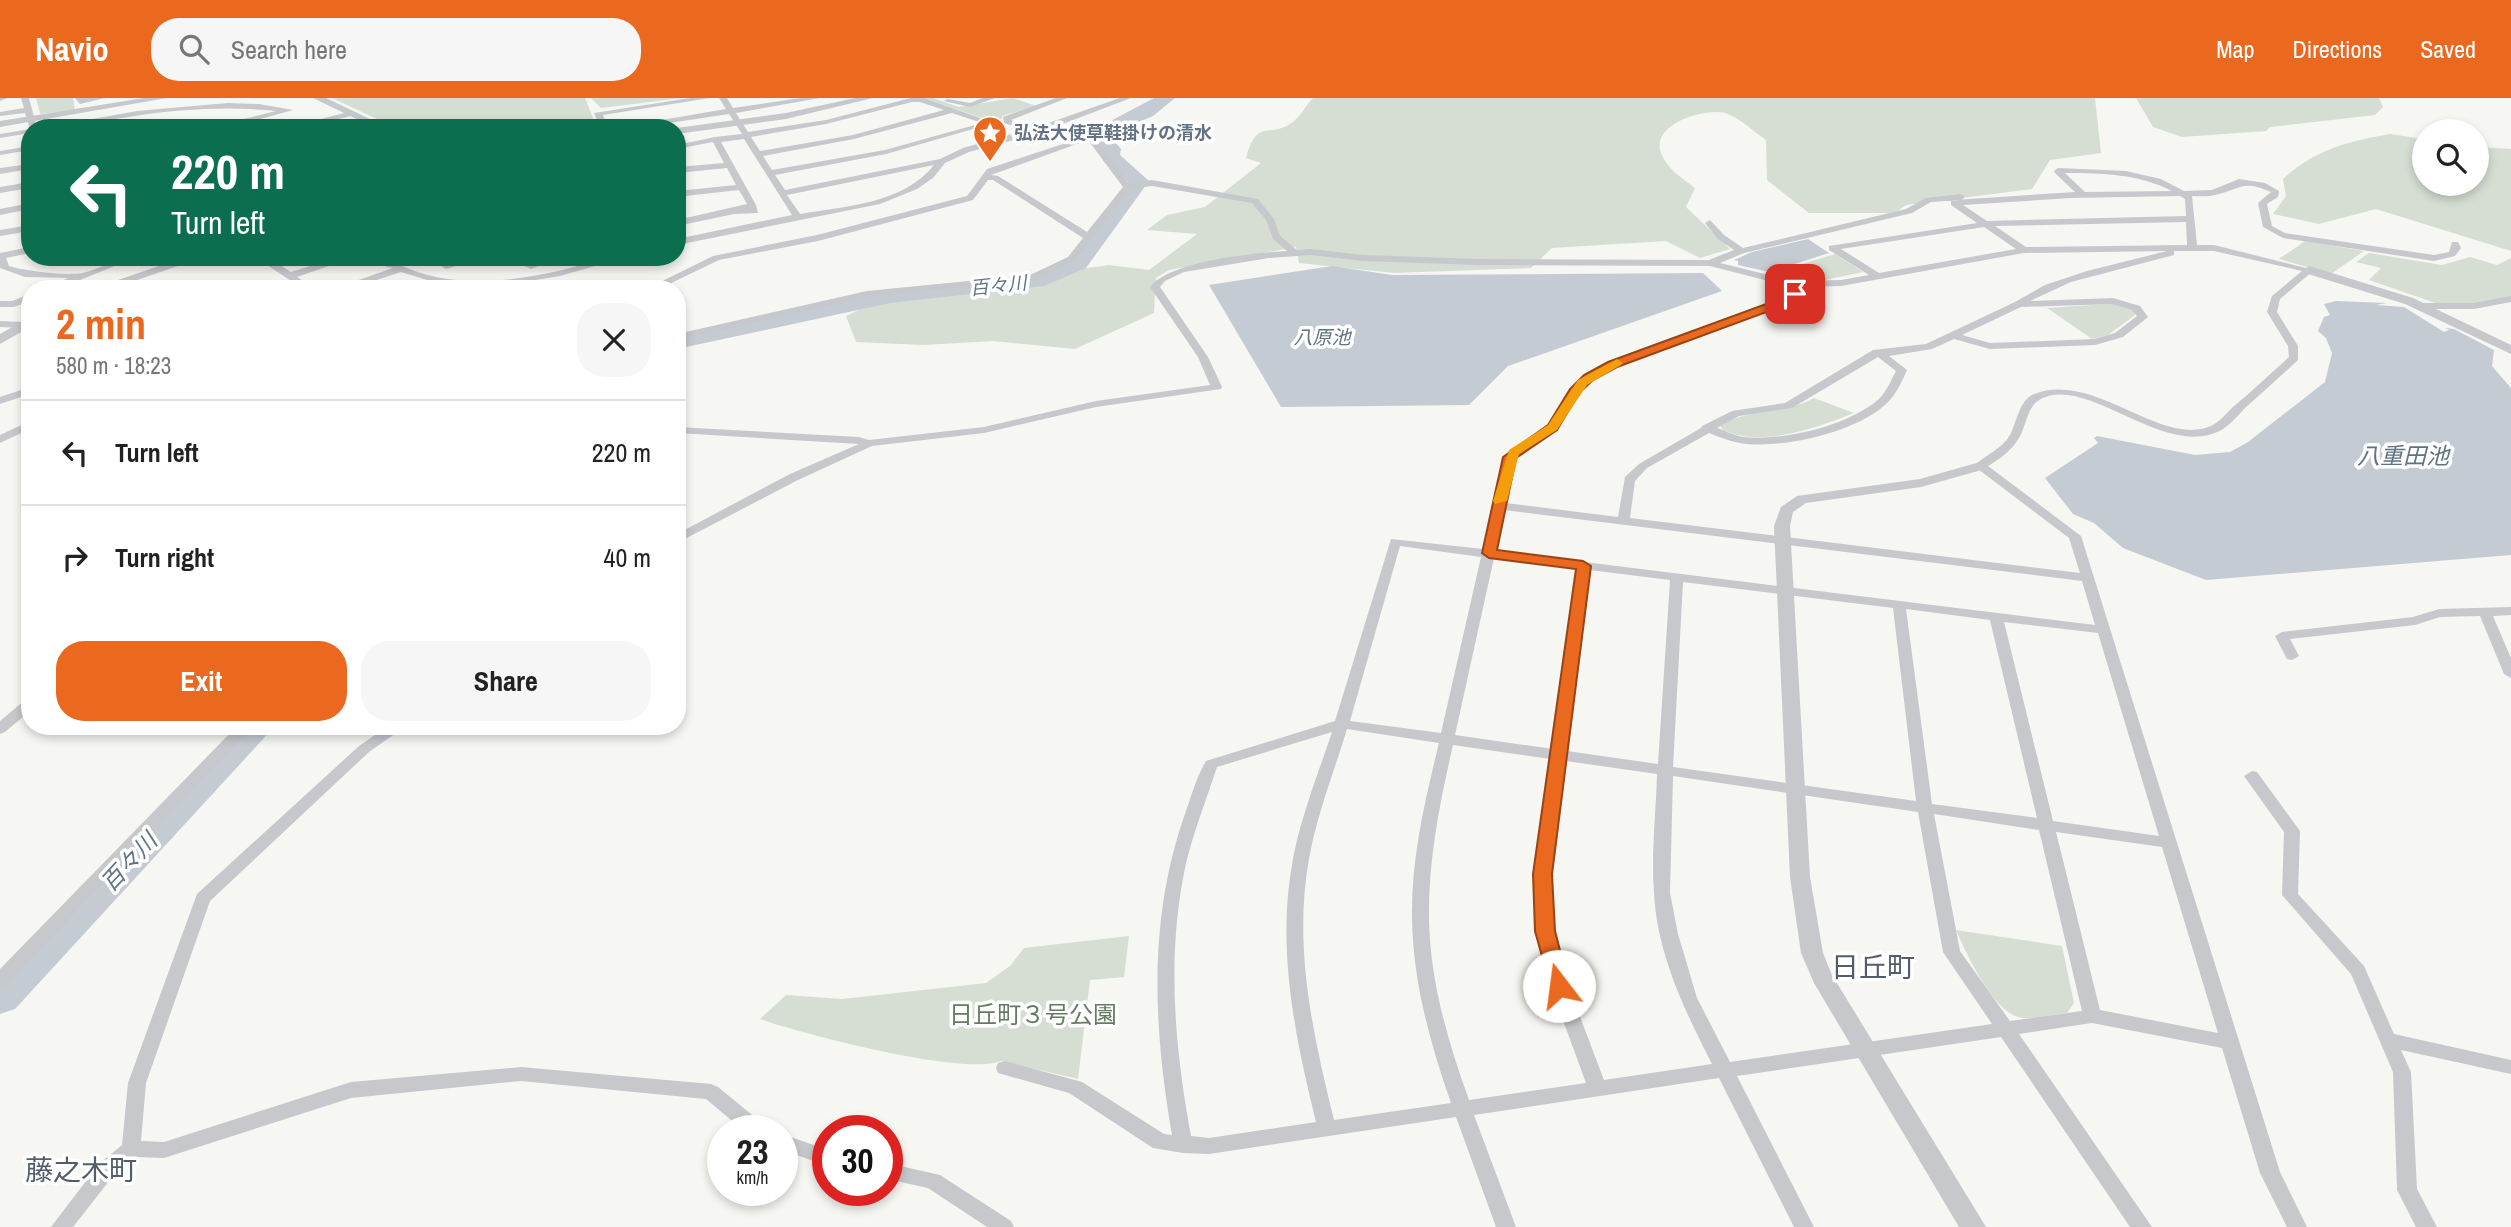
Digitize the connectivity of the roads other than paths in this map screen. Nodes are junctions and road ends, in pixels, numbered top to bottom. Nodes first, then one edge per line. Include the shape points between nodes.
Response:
1 (25, 98) edge
2 (79, 98) edge
3 (101, 98) edge
4 (162, 98) edge
5 (318, 98) edge
6 (706, 98) edge
7 (723, 98) edge
8 (816, 98) edge
9 (867, 98) edge
10 (940, 98) edge
11 (990, 98) edge
12 (1063, 98) edge
13 (1127, 98) edge
14 (953, 110) junction
15 (733, 112) junction
16 (352, 113) junction
17 (0, 114) edge
18 (21, 119) edge
19 (30, 119) edge
20 (47, 119) edge
21 (126, 119) edge
22 (252, 119) edge
23 (327, 119) edge
24 (365, 119) edge
25 (600, 119) edge
26 (683, 119) edge
27 (21, 123) edge
28 (740, 123) junction
29 (0, 124) edge
30 (21, 127) edge
31 (686, 130) edge
32 (1036, 131) junction
33 (0, 136) edge
34 (747, 136) junction
35 (717, 142) junction
36 (686, 146) edge
37 (21, 150) edge
38 (0, 153) edge
39 (759, 154) junction
40 (942, 161) junction
41 (728, 162) junction
42 (21, 168) edge
43 (686, 169) edge
44 (0, 171) edge
45 (770, 173) junction
46 (987, 177) junction
47 (741, 185) junction
48 (21, 186) edge
49 (1127, 187) junction
50 (0, 190) edge
51 (686, 193) edge
52 (783, 193) junction
53 (2182, 194) junction
54 (2083, 195) junction
55 (2009, 199) junction
56 (21, 208) edge
57 (0, 212) edge
58 (797, 217) junction
59 (2189, 219) junction
60 (686, 221) edge
61 (1710, 223) dead end
62 (1986, 224) junction
63 (21, 230) edge
64 (0, 233) edge
65 (1088, 237) junction
66 (686, 240) edge
67 (2455, 244) dead end
68 (2192, 247) junction
69 (2024, 250) junction
70 (1741, 251) junction
71 (21, 252) edge
72 (1295, 253) junction
73 (1, 256) edge
74 (1710, 263) junction
75 (108, 266) edge
76 (170, 266) edge
77 (274, 266) edge
78 (321, 266) edge
79 (590, 266) edge
80 (394, 267) joint
81 (2309, 271) junction
82 (1875, 275) junction
83 (81, 276) junction
84 (289, 276) junction
85 (71, 280) edge
86 (127, 280) edge
87 (295, 280) edge
88 (361, 280) edge
89 (441, 280) edge
90 (523, 280) edge
91 (669, 280) edge
92 (1793, 284) junction
93 (2511, 299) edge
94 (21, 301) edge
95 (0, 303) edge
96 (2019, 304) junction
97 (2420, 306) junction
98 (21, 323) edge
99 (0, 324) edge
100 (21, 327) edge
101 (686, 335) edge
102 (1955, 336) junction
103 (0, 340) edge
104 (2511, 349) edge
105 (1877, 352) junction
106 (21, 393) edge
107 (0, 401) edge
108 (1706, 428) junction
109 (21, 429) edge
110 (686, 430) edge
111 (0, 440) edge
112 (870, 443) junction
113 (1980, 466) junction
114 (1499, 506) junction
115 (1623, 522) junction
116 (686, 534) edge
117 (1782, 541) junction
118 (1489, 553) junction
119 (1583, 566) junction
120 (1677, 577) junction
121 (2089, 578) junction
122 (1785, 589) junction
123 (1899, 604) junction
124 (2511, 611) edge
125 (2485, 613) junction
126 (1996, 616) junction
127 (2104, 630) junction
128 (2292, 656) dead end
129 (2511, 674) edge
130 (21, 711) edge
131 (1342, 724) junction
132 (0, 729) edge
133 (237, 735) edge
134 (385, 735) edge
135 (1447, 739) junction
136 (1558, 754) junction
137 (1665, 771) junction
138 (2252, 776) dead end
139 (1794, 788) junction
140 (1925, 808) junction
141 (2044, 825) junction
142 (2170, 843) junction
143 (0, 980) edge
144 (2092, 1016) junction
145 (2007, 1030) junction
146 (2386, 1039) junction
147 (2230, 1042) junction
148 (1865, 1050) junction
149 (2511, 1067) edge
150 (1005, 1068) dead end
151 (1725, 1071) junction
152 (1598, 1089) junction
153 (1465, 1109) junction
154 (738, 1115) edge
155 (1327, 1129) junction
156 (1183, 1145) junction
157 (131, 1149) junction
158 (903, 1174) edge
159 (61, 1227) edge
160 (1004, 1227) edge
161 (1506, 1227) edge
162 (1804, 1227) edge
163 (1973, 1227) edge
164 (2142, 1227) edge
165 (2297, 1227) edge
166 (2427, 1227) edge

1 - 19 street
2 - 3 street via 80,102
4 - 20 street
5 - 16 street
6 - 25 street via 598,113
7 - 15 street
8 - 15 street
9 - 28 street
10 - 11 street via 970,105
12 - 32 street via 1007,117 1007,121
13 - 32 street
14 - 34 street via 912,100
14 - 39 street via 854,137
14 - 45 street via 990,122 886,152
15 - 26 street
15 - 28 street
16 - 23 street
16 - 24 street
17 - 18 street
21 - 22 street via 210,104 289,110
27 - 29 street
28 - 31 street
28 - 34 street
30 - 33 street
32 - 40 street
34 - 35 street
34 - 39 street
35 - 36 street
35 - 41 street
37 - 38 street
39 - 45 street
40 - 52 street
40 - 58 street via 927,180 899,195
41 - 43 street
41 - 47 street
42 - 44 street
45 - 52 street
46 - 49 street via 990,171 1020,159 1090,137
46 - 65 street
46 - 91 street via 970,198 818,238 716,258
47 - 51 street
47 - 60 street via 755,211
48 - 50 street
49 - 65 street
49 - 72 street via 1152,183 1255,201 1270,219 1276,237
52 - 58 street
53 - 54 street
53 - 54 street via 2148,176 2058,171
53 - 59 street via 2189,198
53 - 67 street via 2213,193 2234,183 2255,183 2275,191 2262,203 2268,228 2284,235 2434,258 2452,254
54 - 55 street
55 - 62 street via 1954,203
55 - 70 street via 2000,194 1929,200 1909,211
56 - 57 street
58 - 66 street
59 - 62 street
59 - 68 street
61 - 70 street
62 - 69 street
62 - 82 street via 1832,248
63 - 64 street
65 - 101 street via 1071,260 1032,278 867,294
68 - 69 street
68 - 81 street via 2234,250
68 - 96 street via 2049,286
69 - 82 street
70 - 74 street
71 - 73 street
72 - 74 street via 1479,262
72 - 112 street via 1182,270 1156,287 1203,357 1217,387 1096,404 984,430
73 - 83 street via 5,268 16,273
74 - 92 street
75 - 83 street
76 - 86 street
77 - 84 street
78 - 84 street
79 - 90 street
80 - 88 street
80 - 89 street via 418,278
81 - 97 street
81 - 113 street via 2275,298 2272,312 2293,346 2294,358 2218,427 2203,432 2176,430 2085,398 2040,396 2028,404 2008,445
82 - 92 street via 1841,283
83 - 85 street
84 - 87 street
92 - 114 street via 1795,294 1784,302 1588,378 1574,391 1553,428 1510,457
93 - 97 street via 2474,306
94 - 95 street
96 - 102 street
96 - 102 street via 2113,300 2136,307 2143,317 2119,335 2095,342 1990,346
97 - 104 street
98 - 99 street
100 - 103 street
102 - 105 street via 1928,347
105 - 108 street via 1788,406 1735,413
105 - 108 street via 1902,370 1888,395 1860,416 1778,439 1742,440
106 - 107 street
108 - 115 street via 1636,471 1628,484
109 - 111 street
110 - 112 street
112 - 116 street via 793,477
113 - 117 street via 1921,483 1802,499 1782,513
113 - 121 street via 2075,536
114 - 115 street
114 - 118 street
115 - 117 street
117 - 121 street
117 - 122 street
118 - 119 street
118 - 131 street via 1395,542
118 - 135 street
119 - 120 street
119 - 136 street
120 - 122 street
120 - 137 street
121 - 127 street
122 - 123 street
122 - 139 street
123 - 126 street
123 - 140 street
124 - 125 street
125 - 128 street via 2439,613 2415,621 2282,636
125 - 129 street
126 - 127 street
126 - 141 street
127 - 142 street
130 - 132 street
131 - 135 street
131 - 155 street via 1301,859 1296,901 1299,1008
131 - 156 street via 1211,764 1178,860 1167,936 1167,1052
133 - 143 street
134 - 157 street via 364,748 203,898 137,1083
135 - 136 street
135 - 153 street via 1422,869 1420,930 1430,999
136 - 137 street
136 - 152 street via 1543,874 1545,931 1570,1023
137 - 139 street
137 - 151 street via 1662,893 1669,934 1688,998
138 - 146 street via 2292,831 2290,895 2358,971
139 - 140 street
139 - 148 street via 1801,891 1812,953
140 - 141 street
140 - 145 street via 1952,952
141 - 142 street
141 - 144 street
142 - 147 street
144 - 145 street
144 - 147 street
145 - 148 street
145 - 164 street
146 - 149 street
146 - 166 street via 2402,1072 2407,1191
147 - 165 street via 2270,1173
148 - 151 street
148 - 163 street
150 - 156 street via 1075,1087 1160,1142
151 - 152 street
151 - 162 street
152 - 153 street
153 - 155 street
153 - 161 street
154 - 157 street via 711,1092 521,1074 351,1090 164,1150
155 - 156 street via 1209,1146
157 - 159 street via 106,1170
158 - 160 street via 933,1181

